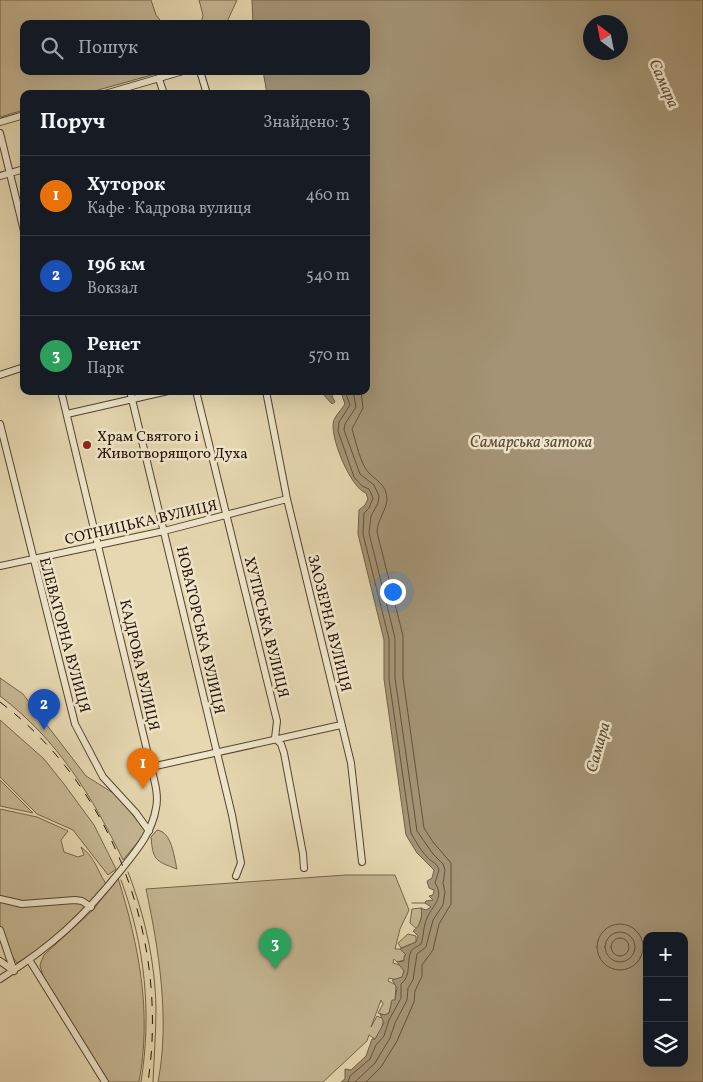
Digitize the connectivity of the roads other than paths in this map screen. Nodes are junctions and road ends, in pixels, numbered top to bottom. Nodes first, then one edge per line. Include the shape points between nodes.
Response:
1 (171, 75) edge
2 (201, 75) edge
3 (159, 79) junction
4 (128, 90) edge
5 (163, 90) edge
6 (206, 90) edge
7 (20, 116) edge
8 (0, 122) edge
9 (0, 133) edge
10 (20, 170) edge
11 (11, 173) junction
12 (0, 176) edge
13 (20, 212) edge
14 (20, 368) edge
15 (0, 374) edge
16 (62, 395) edge
17 (131, 395) edge
18 (152, 395) edge
19 (197, 395) edge
20 (267, 395) edge
21 (132, 400) junction
22 (67, 414) junction
23 (0, 424) edge
24 (287, 500) junction
25 (226, 514) junction
26 (164, 531) junction
27 (98, 545) junction
28 (32, 560) junction
29 (0, 566) edge
30 (341, 725) junction
31 (275, 738) junction
32 (217, 751) junction
33 (152, 767) junction
34 (149, 831) junction
35 (362, 862) dead end
36 (304, 868) dead end
37 (236, 876) dead end
38 (0, 899) edge
39 (91, 907) junction
40 (0, 930) edge
41 (0, 961) edge
42 (30, 961) junction
43 (14, 971) junction
44 (0, 979) edge
45 (104, 1082) edge

1 - 3 street
2 - 6 street
3 - 4 street
3 - 5 street
7 - 8 street
9 - 11 street
10 - 11 street
11 - 12 street
11 - 13 street
14 - 15 street
16 - 22 street, КАДРОВА ВУЛИЦЯ
17 - 21 street, НОВАТОРСЬКА ВУЛИЦЯ
18 - 21 street
19 - 25 street, ХУТІРСЬКА ВУЛИЦЯ
20 - 24 street, ЗАОЗЕРНА ВУЛИЦЯ
21 - 22 street
21 - 26 street, НОВАТОРСЬКА ВУЛИЦЯ
22 - 27 street, КАДРОВА ВУЛИЦЯ
23 - 28 street, ЕЛЕВАТОРНА ВУЛИЦЯ
24 - 25 street, СОТНИЦЬКА ВУЛИЦЯ
24 - 30 street, ЗАОЗЕРНА ВУЛИЦЯ
25 - 26 street, СОТНИЦЬКА ВУЛИЦЯ
25 - 31 street, ХУТІРСЬКА ВУЛИЦЯ via 277,721
26 - 27 street, СОТНИЦЬКА ВУЛИЦЯ
26 - 32 street, НОВАТОРСЬКА ВУЛИЦЯ
27 - 28 street, СОТНИЦЬКА ВУЛИЦЯ
27 - 33 street, КАДРОВА ВУЛИЦЯ
28 - 29 street, СОТНИЦЬКА ВУЛИЦЯ
28 - 34 street, ЕЛЕВАТОРНА ВУЛИЦЯ via 75,724 103,777
30 - 31 street
30 - 35 street, ЗАОЗЕРНА ВУЛИЦЯ via 352,763
31 - 32 street
31 - 36 street, ХУТІРСЬКА ВУЛИЦЯ via 284,753
32 - 33 street
32 - 37 street, НОВАТОРСЬКА ВУЛИЦЯ via 241,863
33 - 34 street, КАДРОВА ВУЛИЦЯ via 157,801
34 - 39 street, КАДРОВА ВУЛИЦЯ
38 - 39 street via 22,904 75,900
39 - 42 street, КАДРОВА ВУЛИЦЯ
40 - 43 street
41 - 43 street
42 - 43 street, КАДРОВА ВУЛИЦЯ
42 - 45 street
43 - 44 street, КАДРОВА ВУЛИЦЯ

